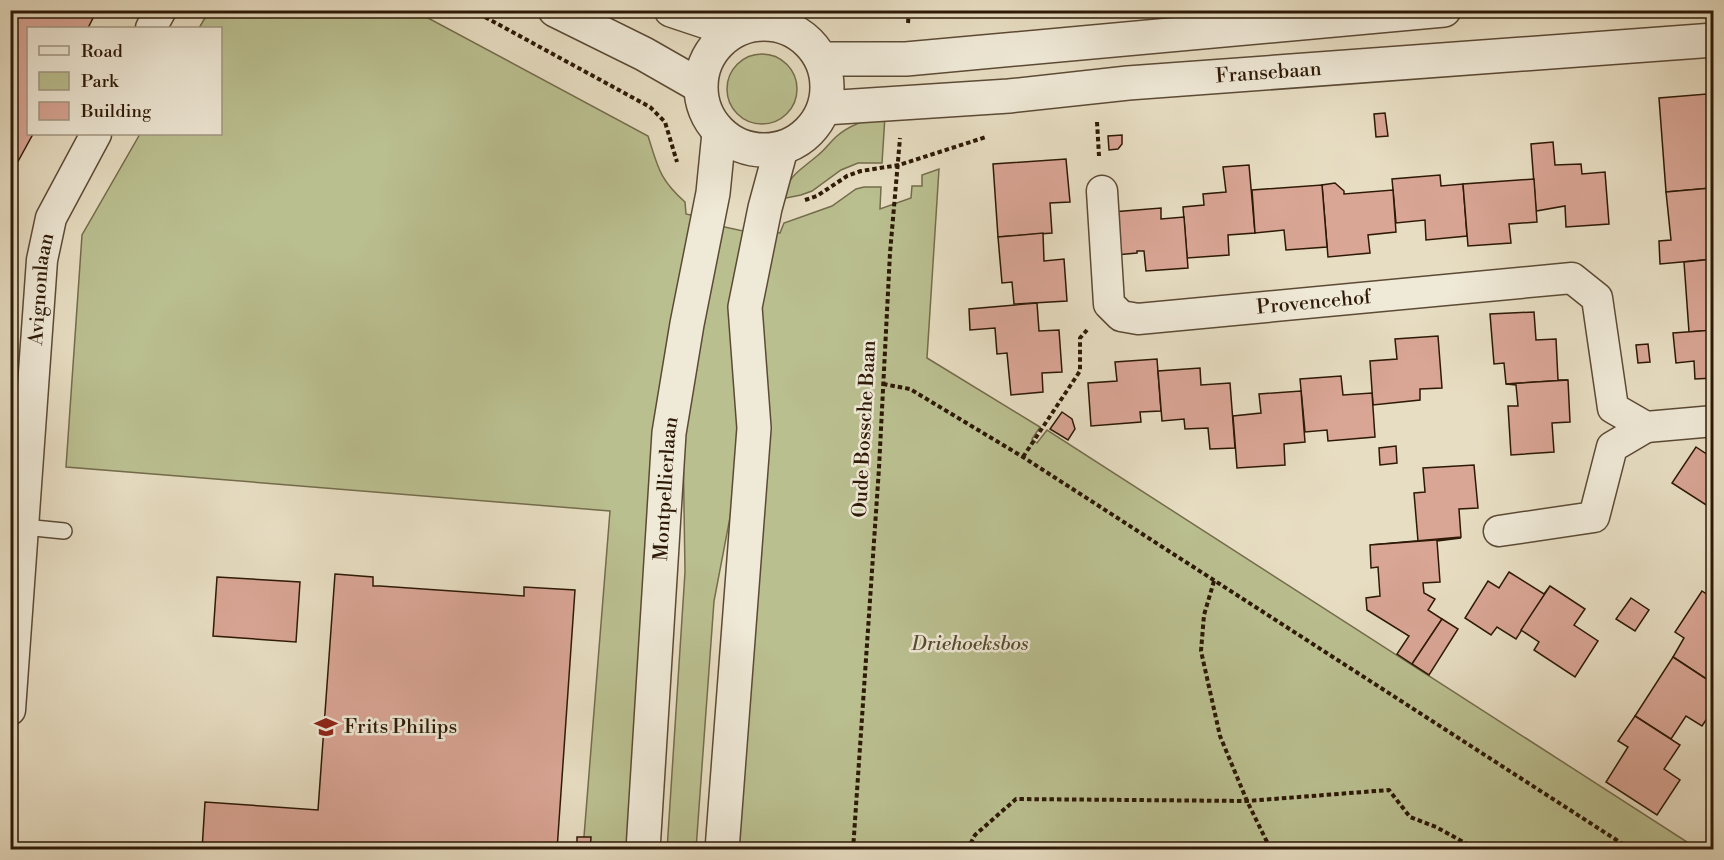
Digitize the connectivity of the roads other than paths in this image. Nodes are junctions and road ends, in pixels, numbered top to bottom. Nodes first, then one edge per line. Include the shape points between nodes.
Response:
1 (161, 10) edge
2 (555, 10) edge
3 (671, 10) edge
4 (1444, 10) edge
5 (152, 27) edge
6 (734, 31) junction
7 (1713, 40) edge
8 (821, 59) junction
9 (700, 86) junction
10 (824, 108) junction
11 (719, 133) junction
12 (95, 135) edge
13 (781, 148) junction
14 (1101, 191) road end
15 (1613, 408) junction
16 (21, 418) edge
17 (1713, 421) edge
18 (1646, 427) junction
19 (1612, 447) junction
20 (24, 527) junction
21 (64, 531) dead end
22 (1499, 531) dead end
23 (10, 710) edge
24 (643, 849) edge
25 (722, 849) edge

1 - 5 street
2 - 9 street
3 - 6 street
4 - 8 street via 906,59
6 - 8 street via 773,24 809,43
6 - 9 street via 709,54
7 - 10 street, Fransebaan
8 - 10 street via 826,75
9 - 11 street via 702,104
10 - 13 street via 814,126 799,140
11 - 13 street via 737,145 759,151
11 - 24 street, Montpellierlaan via 713,193 669,434
12 - 16 street, Avignonlaan via 51,218
13 - 25 street via 745,307 754,428
14 - 15 street, Provencehof via 1109,304 1121,316 1138,319 1572,278 1597,298
15 - 18 street
15 - 19 street, Provencehof
16 - 20 street, Avignonlaan
17 - 18 street
18 - 19 street
19 - 22 street, Provencehof via 1593,518
20 - 21 lane
20 - 23 street, Avignonlaan

